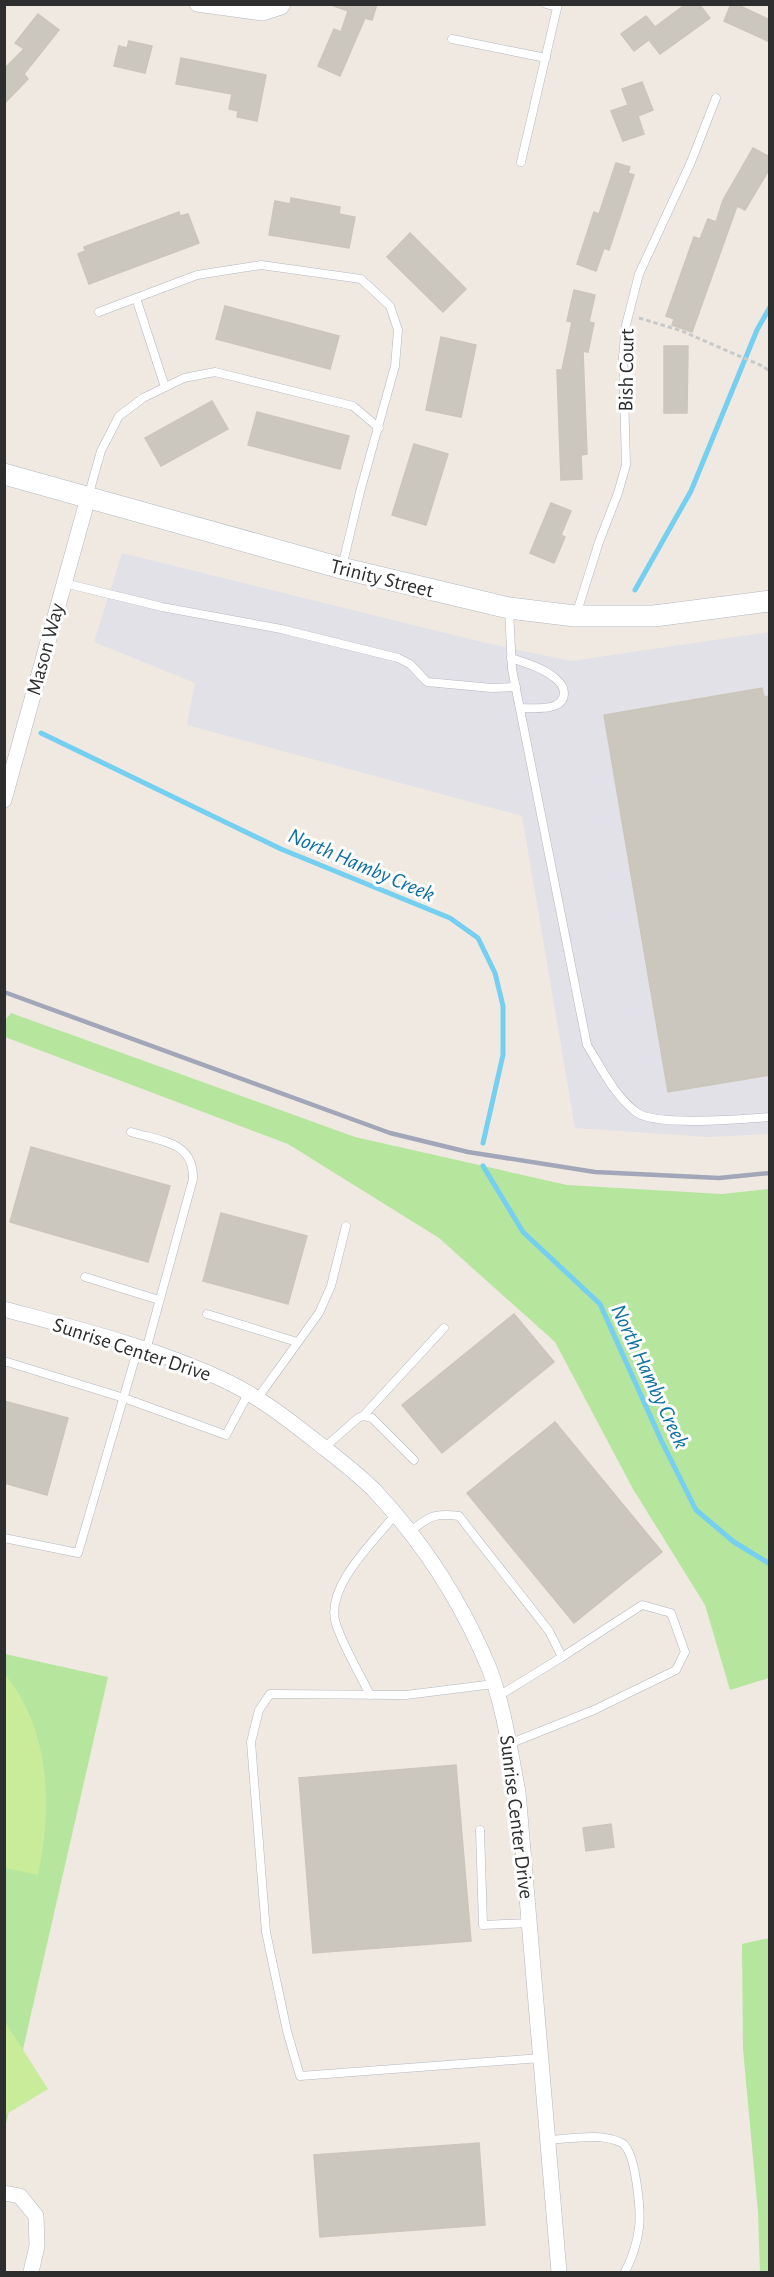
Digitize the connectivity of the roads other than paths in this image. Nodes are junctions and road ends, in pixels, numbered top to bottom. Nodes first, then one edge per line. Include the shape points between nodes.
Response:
1 (197, 4) edge
2 (283, 4) edge
3 (546, 4) edge
4 (557, 6) edge
5 (452, 39) dead end
6 (546, 58) junction
7 (716, 98) dead end
8 (521, 162) dead end
9 (136, 297) junction
10 (99, 312) dead end
11 (165, 387) junction
12 (379, 428) junction
13 (4, 474) edge
14 (88, 498) junction
15 (341, 568) junction
16 (63, 583) junction
17 (770, 601) edge
18 (509, 608) junction
19 (575, 616) junction
20 (512, 658) junction
21 (516, 687) junction
22 (520, 708) junction
23 (4, 800) edge
24 (770, 1117) edge
25 (131, 1132) dead end
26 (346, 1226) dead end
27 (85, 1277) dead end
28 (159, 1300) junction
29 (5, 1310) edge
30 (207, 1314) dead end
31 (444, 1328) dead end
32 (297, 1342) junction
33 (142, 1349) junction
34 (4, 1360) edge
35 (252, 1396) junction
36 (124, 1398) junction
37 (363, 1416) junction
38 (324, 1448) junction
39 (414, 1460) dead end
40 (395, 1515) junction
41 (410, 1532) junction
42 (4, 1538) edge
43 (562, 1657) junction
44 (496, 1691) junction
45 (370, 1695) junction
46 (509, 1744) junction
47 (480, 1830) dead end
48 (529, 1923) junction
49 (541, 2058) junction
50 (548, 2140) junction
51 (4, 2193) edge
52 (31, 2272) edge
53 (559, 2272) edge
54 (625, 2272) edge

1 - 2 street via 262,13
3 - 4 lane
4 - 6 lane
5 - 6 lane
6 - 8 lane
7 - 19 lane, Bish Court via 639,274 628,315 623,357 626,465
9 - 10 lane
9 - 11 lane
9 - 12 lane via 197,275 261,265 361,279 390,306 398,330 395,366
11 - 12 lane via 184,378 215,372 353,406
11 - 14 lane via 119,416 101,451
12 - 15 lane
13 - 14 street, Trinity Street
14 - 15 street, Trinity Street
14 - 16 street, Mason Way
15 - 18 street, Trinity Street
16 - 21 lane via 398,658 410,664 427,682
16 - 23 street, Mason Way
17 - 19 street, Trinity Street via 654,616
18 - 19 street, Trinity Street
18 - 20 lane
20 - 21 lane
20 - 22 lane via 554,677 563,687 560,704
21 - 22 lane
22 - 24 lane via 587,1045 616,1094 639,1114 663,1120
25 - 28 lane via 178,1145 194,1166 194,1179
26 - 32 lane via 331,1286 319,1312
27 - 28 lane
28 - 33 lane
29 - 33 street, Sunrise Center Drive
30 - 32 lane
31 - 37 lane
32 - 35 lane
33 - 35 street, Sunrise Center Drive via 216,1377
33 - 36 lane
34 - 36 lane
35 - 36 lane via 226,1435
35 - 38 street, Sunrise Center Drive via 285,1416
36 - 42 lane via 78,1553
37 - 38 lane
37 - 39 lane via 372,1418
38 - 40 street, Sunrise Center Drive via 373,1489
40 - 41 street, Sunrise Center Drive
40 - 45 lane via 353,1566 334,1604 335,1623
41 - 43 lane via 426,1518 440,1513 459,1516 549,1631
41 - 44 street, Sunrise Center Drive via 468,1622
43 - 44 lane
43 - 46 lane via 642,1605 671,1613 686,1652 676,1670 594,1710
44 - 45 lane
44 - 46 street, Sunrise Center Drive
45 - 49 lane via 270,1694 259,1710 251,1742 266,1932 300,2076
46 - 48 street, Sunrise Center Drive via 518,1792
47 - 48 lane via 483,1925
48 - 49 street, Sunrise Center Drive
49 - 50 street, Sunrise Center Drive
50 - 53 street, Sunrise Center Drive
50 - 54 lane via 607,2138 623,2144 631,2154 640,2210 634,2250
51 - 52 street via 20,2196 36,2216 37,2246

